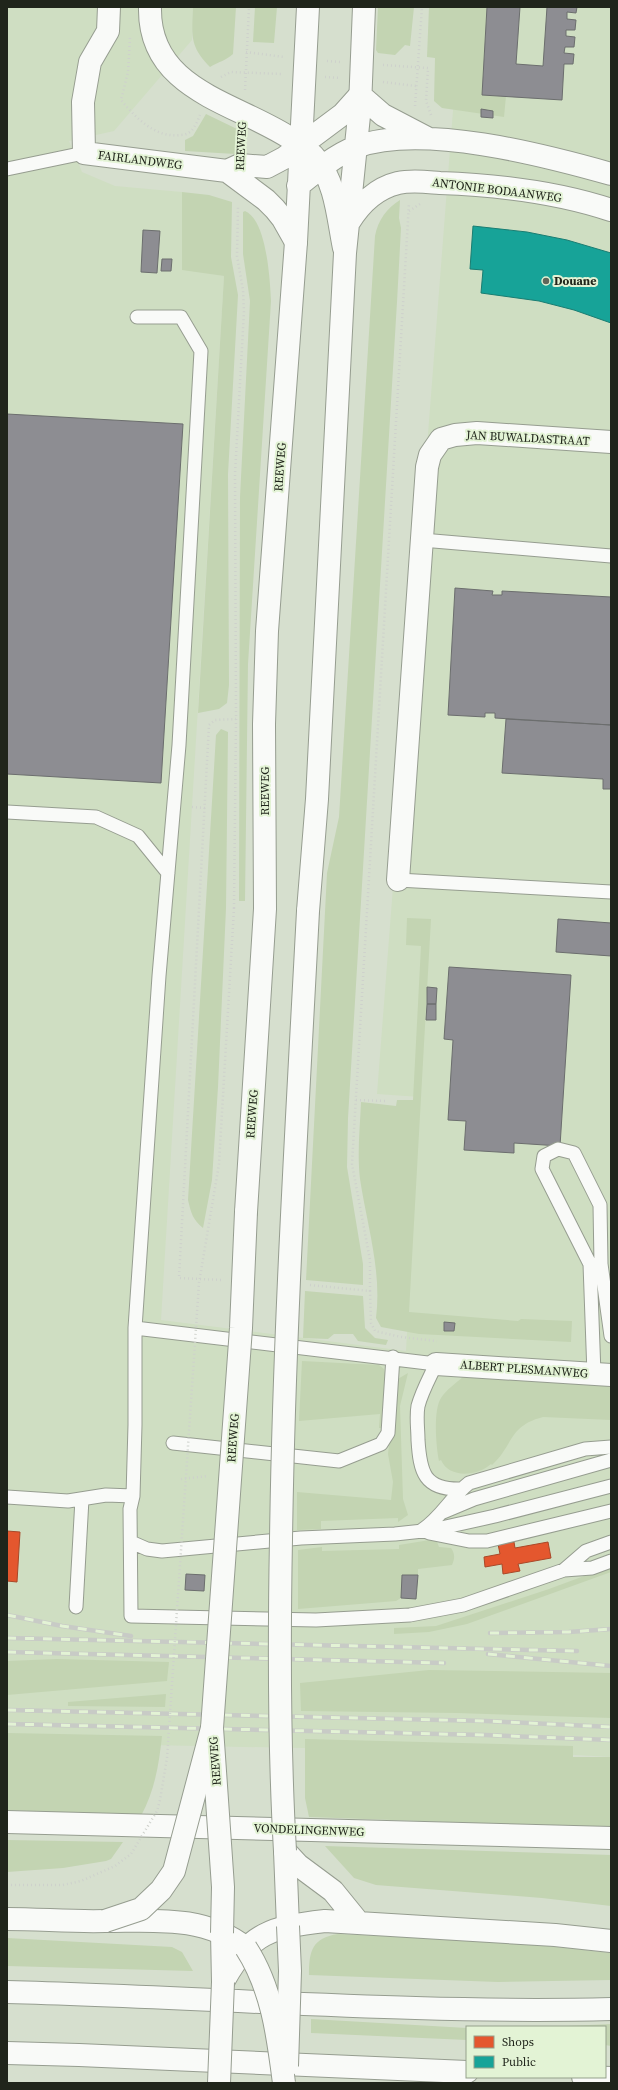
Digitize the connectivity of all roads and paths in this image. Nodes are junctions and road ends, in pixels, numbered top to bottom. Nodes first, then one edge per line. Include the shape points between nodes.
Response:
1 (109, 7) edge
2 (150, 7) edge
3 (249, 7) edge
4 (308, 7) edge
5 (364, 7) edge
6 (422, 7) edge
7 (245, 71) junction
8 (305, 76) junction
9 (416, 86) junction
10 (361, 87) junction
11 (303, 105) junction
12 (243, 114) junction
13 (268, 125) junction
14 (422, 135) junction
15 (301, 146) junction
16 (356, 147) junction
17 (84, 154) junction
18 (322, 167) junction
19 (7, 168) edge
20 (611, 174) edge
21 (233, 175) junction
22 (410, 181) junction
23 (298, 186) junction
24 (611, 210) edge
25 (349, 222) junction
26 (296, 242) junction
27 (345, 253) junction
28 (137, 317) dead end
29 (611, 442) edge
30 (422, 540) junction
31 (611, 556) edge
32 (236, 719) junction
33 (192, 807) dead end
34 (205, 808) junction
35 (7, 812) edge
36 (168, 873) junction
37 (398, 880) joint
38 (611, 892) edge
39 (356, 1100) junction
40 (386, 1101) dead end
41 (226, 1281) dead end
42 (305, 1285) dead end
43 (370, 1291) junction
44 (135, 1328) junction
45 (611, 1336) edge
46 (401, 1337) dead end
47 (393, 1357) junction
48 (436, 1364) junction
49 (602, 1374) edge
50 (173, 1443) dead end
51 (611, 1447) edge
52 (611, 1460) edge
53 (611, 1486) edge
54 (461, 1489) junction
55 (133, 1496) junction
56 (7, 1497) edge
57 (82, 1499) junction
58 (611, 1511) edge
59 (441, 1513) junction
60 (420, 1531) junction
61 (131, 1542) junction
62 (611, 1542) edge
63 (611, 1561) edge
64 (564, 1570) junction
65 (76, 1607) dead end
66 (212, 1728) junction
67 (7, 1822) edge
68 (611, 1838) edge
69 (284, 1851) junction
70 (7, 1885) edge
71 (7, 1919) edge
72 (105, 1922) junction
73 (359, 1923) junction
74 (288, 1926) junction
75 (222, 1933) junction
76 (611, 1941) edge
77 (246, 1948) junction
78 (222, 1982) junction
79 (7, 1992) edge
80 (611, 2009) edge
81 (7, 2053) edge
82 (466, 2072) edge
83 (219, 2083) edge
84 (286, 2083) edge

1 - 17 main road, FAIRLANDWEG via 108,32 90,62 83,102
2 - 12 main road via 154,40 170,69 192,86
3 - 7 path, REEWEG
4 - 8 main road, REEWEG
5 - 10 main road
6 - 9 path
7 - 8 path
7 - 12 path, REEWEG
8 - 10 path
8 - 11 main road, REEWEG
9 - 10 path
9 - 14 path
10 - 14 main road via 378,112
10 - 15 main road via 343,114
10 - 16 main road
11 - 13 main road via 292,115
11 - 15 main road, REEWEG
12 - 13 main road
13 - 15 main road
14 - 16 main road
14 - 20 main road via 517,151
15 - 18 main road via 316,158
15 - 21 main road via 267,167 240,165
15 - 23 main road, REEWEG
16 - 18 main road
16 - 25 main road
17 - 19 lane
17 - 21 main road, FAIRLANDWEG
18 - 23 main road
18 - 27 main road via 335,201
21 - 26 main road via 275,209
21 - 32 path, REEWEG via 237,256 244,311 235,474
22 - 24 main road, ANTONIE BODAANWEG via 519,190 570,198
22 - 25 main road, ANTONIE BODAANWEG via 397,183 374,195 363,203
22 - 39 path
23 - 26 main road, REEWEG
25 - 27 main road
26 - 66 main road, REEWEG, bridge via 267,631 264,724 265,909 240,1336
27 - 69 main road, bridge via 287,1318 280,1607
28 - 36 lane via 181,317 201,351 179,745
29 - 30 main road, JAN BUWALDASTRAAT via 478,433 441,439 430,455 427,467
30 - 31 lane
30 - 37 main road
32 - 34 path via 215,720 209,725
32 - 70 path, REEWEG, bridge via 234,908 219,1164 199,1283 167,1758 160,1800 157,1811 131,1854 115,1866 97,1875 63,1885
33 - 34 path
34 - 41 path via 179,1278
35 - 36 lane via 96,817 138,836
36 - 44 lane
37 - 38 lane
39 - 40 path
39 - 43 path via 352,1164 370,1260
42 - 43 path
43 - 46 path via 371,1323 375,1331
44 - 47 lane
44 - 55 lane
45 - 49 lane via 601,1264 600,1205 574,1153 558,1149 544,1156 542,1169 590,1264
47 - 48 lane
47 - 50 lane via 388,1433 381,1444 339,1461
48 - 49 main road, ALBERT PLESMANWEG
48 - 54 lane via 418,1407 421,1468 424,1475 440,1487
51 - 54 lane via 585,1449 542,1460 474,1481
52 - 59 lane via 474,1499
53 - 60 lane via 475,1521
54 - 59 lane
55 - 57 lane via 106,1495
55 - 61 lane via 130,1509
56 - 57 lane
57 - 65 lane
58 - 60 lane via 487,1541 469,1541
59 - 60 lane
60 - 61 lane via 301,1538 162,1551 147,1549
61 - 64 lane via 131,1616 316,1620 410,1615 463,1605
62 - 64 lane via 586,1551
63 - 64 lane via 592,1568
66 - 72 main road, bridge via 174,1872 161,1890 141,1908
66 - 75 main road, REEWEG, bridge via 223,1887
67 - 68 main road, VONDELINGENWEG
69 - 73 main road via 333,1891
69 - 74 main road
71 - 72 main road
72 - 75 main road, bridge via 170,1921 207,1927
73 - 74 main road via 325,1921
73 - 76 main road
74 - 77 main road via 262,1935
74 - 84 main road, bridge via 290,1971
75 - 77 main road
75 - 78 main road, REEWEG
77 - 78 main road
77 - 84 main road, bridge via 261,1975 270,1999
78 - 83 main road, REEWEG, bridge
79 - 80 main road via 507,2010
81 - 82 main road

